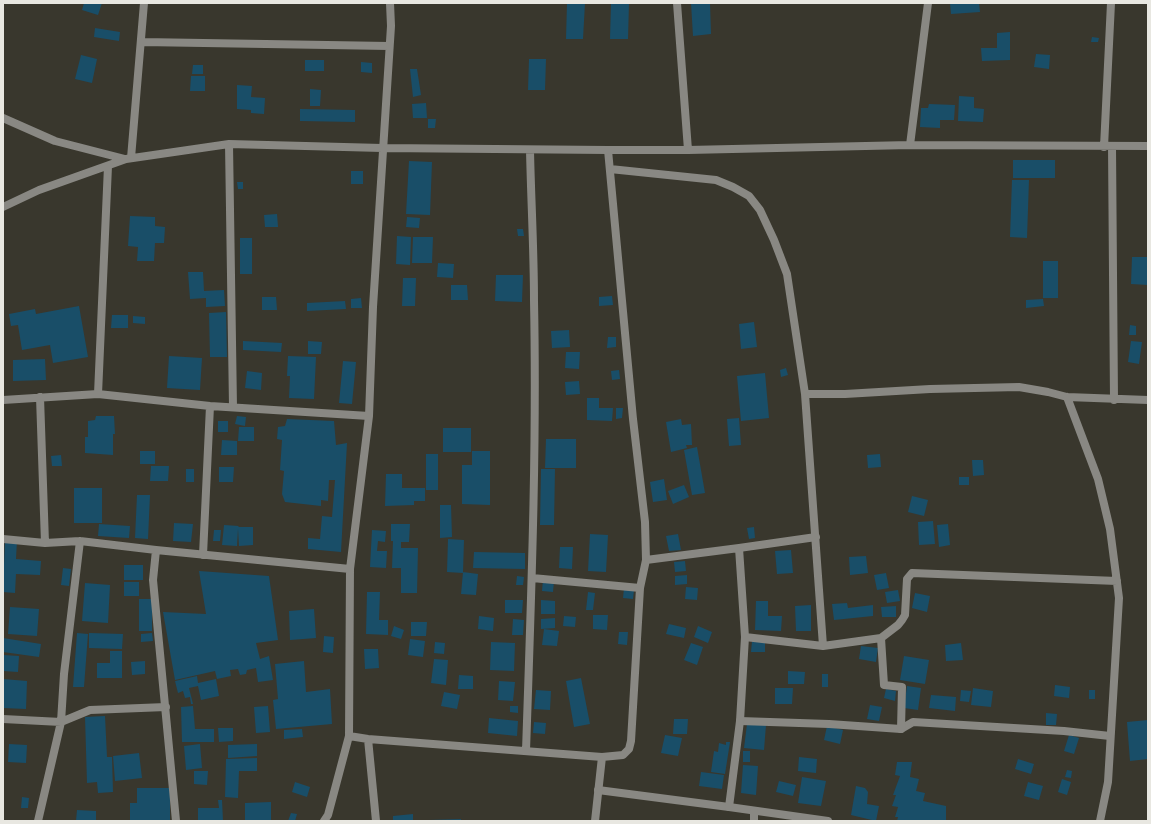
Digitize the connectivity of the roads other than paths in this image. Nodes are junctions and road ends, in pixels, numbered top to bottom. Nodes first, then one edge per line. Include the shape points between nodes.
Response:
1 (144, 3) edge
2 (390, 3) edge
3 (677, 3) edge
4 (928, 3) edge
5 (1111, 3) edge
6 (142, 42) junction
7 (390, 46) junction
8 (3, 118) edge
9 (229, 144) junction
10 (910, 144) junction
11 (1108, 146) junction
12 (1148, 146) edge
13 (382, 148) junction
14 (530, 150) junction
15 (608, 150) junction
16 (688, 150) junction
17 (128, 159) junction
18 (108, 166) junction
19 (610, 170) junction
20 (3, 207) edge
21 (98, 394) junction
22 (805, 394) junction
23 (40, 397) junction
24 (1067, 397) junction
25 (3, 400) edge
26 (1114, 400) junction
27 (1148, 400) edge
28 (210, 406) junction
29 (233, 407) junction
30 (369, 416) junction
31 (816, 537) junction
32 (3, 538) edge
33 (80, 541) junction
34 (45, 543) junction
35 (739, 548) junction
36 (156, 550) junction
37 (203, 555) junction
38 (646, 560) junction
39 (350, 569) junction
40 (532, 578) junction
41 (1117, 581) junction
42 (640, 588) junction
43 (745, 637) junction
44 (881, 638) junction
45 (824, 646) junction
46 (166, 707) junction
47 (3, 719) edge
48 (740, 721) junction
49 (61, 722) junction
50 (901, 729) junction
51 (349, 736) junction
52 (1110, 736) junction
53 (368, 739) junction
54 (526, 751) junction
55 (602, 756) junction
56 (598, 790) junction
57 (729, 806) junction
58 (754, 811) junction
59 (38, 821) edge
60 (176, 821) edge
61 (324, 821) edge
62 (376, 821) edge
63 (595, 821) edge
64 (754, 821) edge
65 (828, 821) edge
66 (1100, 821) edge

1 - 6 street
2 - 7 street
3 - 16 street
4 - 10 street
5 - 11 street
6 - 7 street
6 - 17 street
7 - 13 street
8 - 17 street via 55,141
9 - 13 street
9 - 17 street
9 - 29 street
10 - 11 street
10 - 16 street
11 - 12 street
11 - 26 street
13 - 14 street
13 - 30 street
14 - 15 street
14 - 40 street via 534,301
15 - 16 street
15 - 19 street
17 - 18 street
18 - 20 street via 39,190
18 - 21 street
19 - 22 street via 716,180 749,196 760,210 787,274
19 - 38 street via 645,522
21 - 23 street
21 - 28 street
22 - 24 street via 1019,387
22 - 31 street
23 - 25 street
23 - 34 street
24 - 26 street
24 - 41 street via 1098,479 1110,528
26 - 27 street
28 - 29 street
28 - 37 street
29 - 30 street
30 - 39 street
31 - 35 street
31 - 45 street
32 - 34 street
33 - 34 street
33 - 36 street
33 - 49 street via 64,674
35 - 38 street
35 - 43 street
36 - 37 street
36 - 46 street via 153,580
37 - 39 street
38 - 42 street
39 - 51 street
40 - 42 street
40 - 54 street
41 - 44 street via 912,573 907,579 905,615
41 - 52 street via 1119,598
42 - 55 street via 629,749 623,755
43 - 45 street
43 - 48 street
44 - 45 street
44 - 50 street via 884,685 902,687
46 - 49 street via 90,710
46 - 60 street
47 - 49 street
48 - 50 street
48 - 57 street
49 - 59 street
50 - 52 street via 913,722
51 - 53 street
51 - 61 street via 328,815
52 - 66 street via 1108,782
53 - 54 street
53 - 62 street
54 - 55 street
55 - 56 street
56 - 57 street
56 - 63 street
57 - 58 street
58 - 64 street
58 - 65 street

